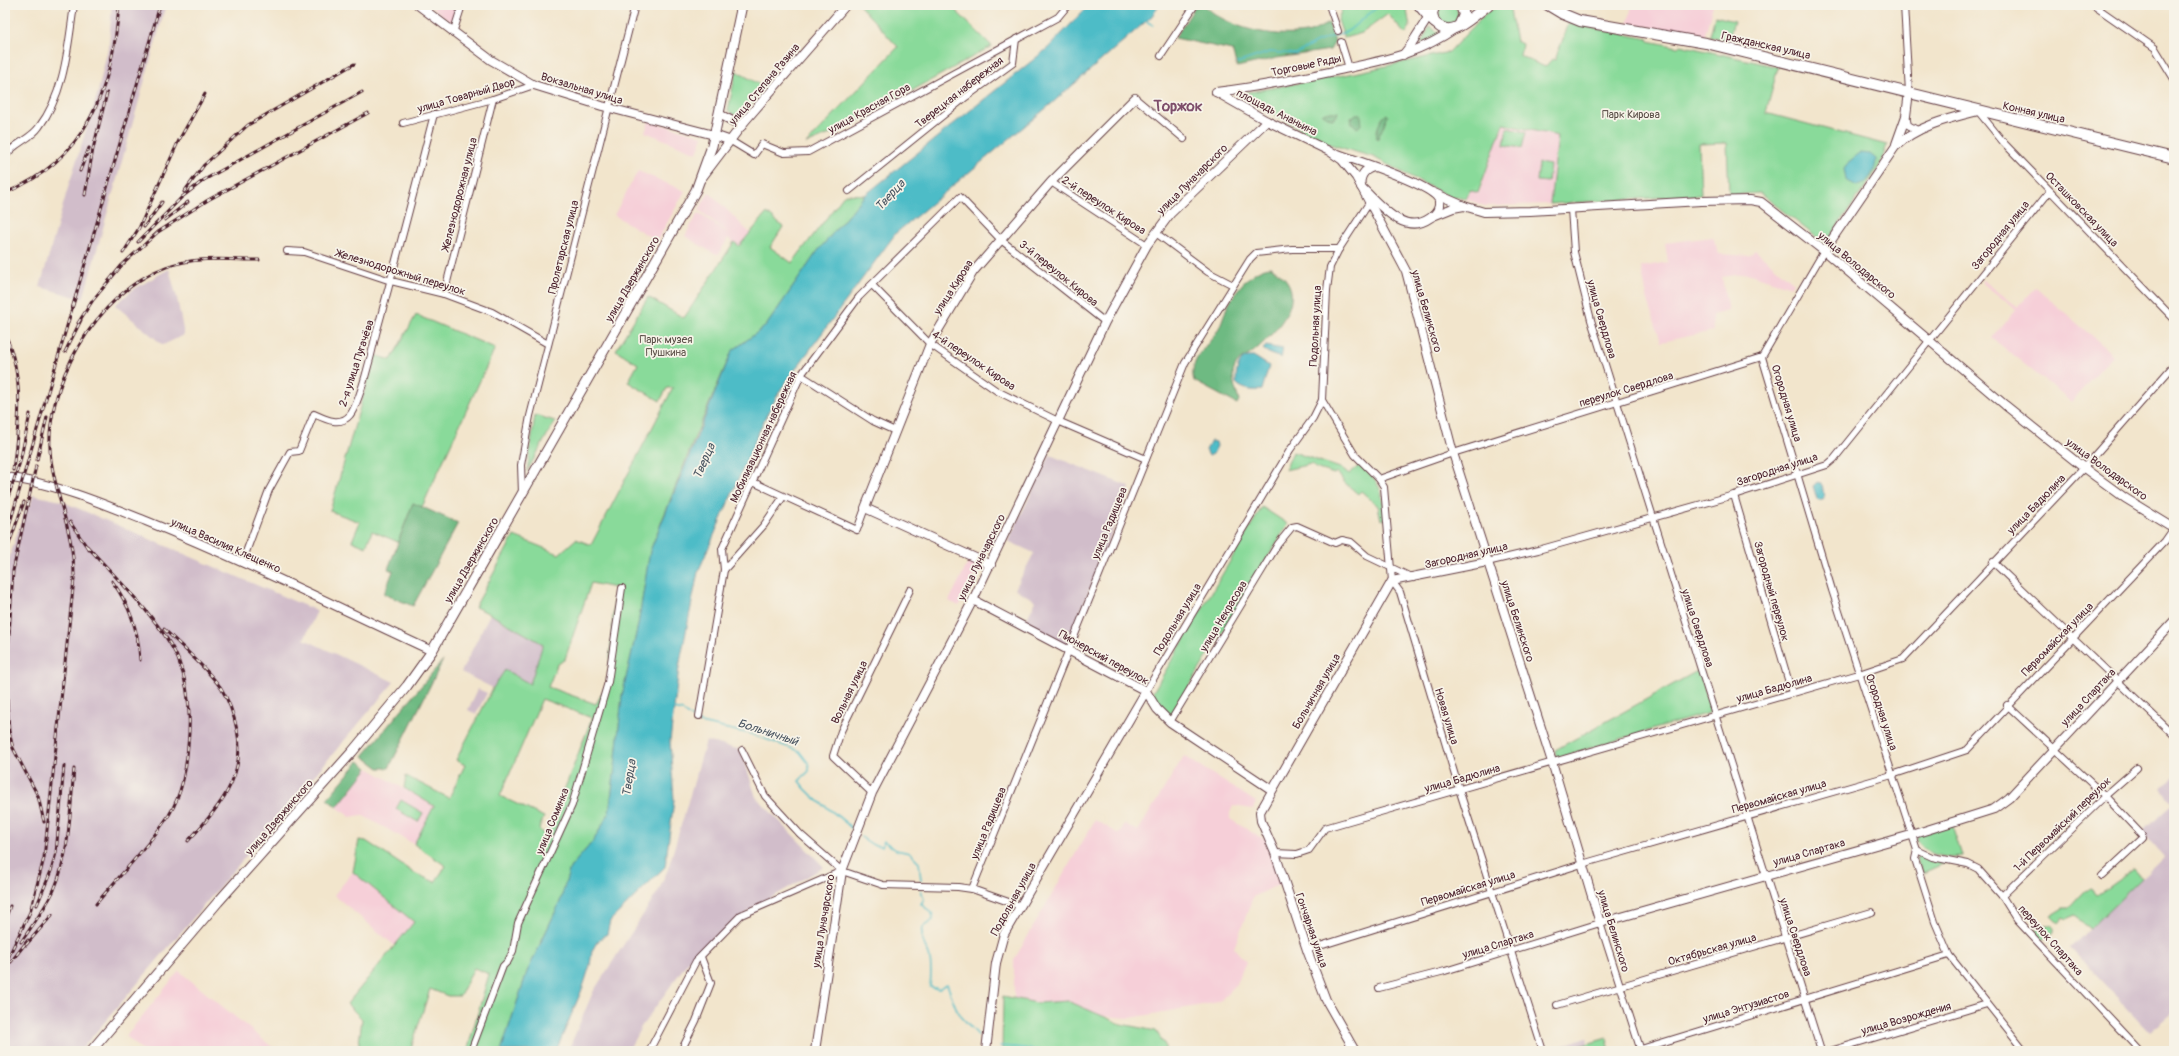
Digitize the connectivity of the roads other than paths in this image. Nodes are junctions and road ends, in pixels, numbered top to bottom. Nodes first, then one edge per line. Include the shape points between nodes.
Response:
1 (74, 5) edge
2 (418, 5) edge
3 (462, 5) edge
4 (635, 5) edge
5 (742, 5) edge
6 (846, 5) edge
7 (1068, 5) edge
8 (1195, 5) edge
9 (1329, 5) edge
10 (1488, 5) edge
11 (1548, 5) edge
12 (1904, 5) edge
13 (2093, 5) edge
14 (1420, 6) edge
15 (1462, 7) edge
16 (1433, 13) edge
17 (1457, 27) junction
18 (1421, 29) junction
19 (1338, 32) dead end
20 (453, 33) junction
21 (1016, 39) junction
22 (1341, 42) dead end
23 (1161, 56) dead end
24 (1401, 56) junction
25 (1349, 68) junction
26 (2174, 79) edge
27 (534, 85) junction
28 (1216, 92) joint
29 (1909, 92) junction
30 (1135, 98) joint
31 (493, 99) junction
32 (1955, 105) junction
33 (608, 108) junction
34 (1978, 111) junction
35 (434, 114) junction
36 (719, 114) junction
37 (1906, 116) junction
38 (1956, 117) junction
39 (1267, 121) junction
40 (403, 123) dead end
41 (742, 126) junction
42 (1919, 131) junction
43 (714, 135) junction
44 (1184, 139) dead end
45 (731, 141) junction
46 (1895, 147) junction
47 (1329, 151) junction
48 (5, 157) edge
49 (2174, 158) edge
50 (1374, 168) junction
51 (701, 180) junction
52 (1051, 182) junction
53 (1361, 187) junction
54 (849, 191) dead end
55 (2050, 191) junction
56 (1432, 192) junction
57 (960, 197) joint
58 (5, 200) edge
59 (1371, 200) junction
60 (5, 205) edge
61 (1464, 206) junction
62 (1571, 209) junction
63 (1433, 216) junction
64 (1156, 233) junction
65 (1001, 240) junction
66 (1147, 245) junction
67 (1339, 250) junction
68 (287, 251) dead end
69 (1824, 251) junction
70 (391, 281) junction
71 (872, 285) junction
72 (1233, 285) junction
73 (444, 294) junction
74 (2174, 319) edge
75 (1105, 322) junction
76 (1929, 341) junction
77 (548, 344) junction
78 (930, 344) junction
79 (1762, 357) junction
80 (2174, 365) edge
81 (801, 374) junction
82 (1322, 400) junction
83 (1617, 403) junction
84 (1058, 421) junction
85 (895, 431) junction
86 (1454, 453) junction
87 (1146, 459) junction
88 (2084, 468) junction
89 (1798, 475) junction
90 (5, 477) edge
91 (1379, 479) junction
92 (753, 482) junction
93 (522, 495) junction
94 (1734, 495) junction
95 (783, 496) junction
96 (865, 508) junction
97 (1653, 518) junction
98 (2174, 528) edge
99 (1487, 562) junction
100 (1993, 562) junction
101 (242, 563) junction
102 (991, 565) junction
103 (1392, 568) junction
104 (724, 570) junction
105 (1413, 578) junction
106 (1392, 581) junction
107 (622, 588) dead end
108 (910, 590) dead end
109 (973, 600) junction
110 (2174, 621) edge
111 (2072, 637) junction
112 (1069, 650) junction
113 (432, 651) junction
114 (1859, 674) junction
115 (2118, 682) junction
116 (1146, 691) junction
117 (1792, 693) junction
118 (2007, 706) junction
119 (1715, 714) junction
120 (699, 716) dead end
121 (1170, 722) junction
122 (2174, 735) edge
123 (2055, 749) junction
124 (742, 750) dead end
125 (1552, 762) junction
126 (2137, 768) dead end
127 (1892, 775) junction
128 (1459, 789) junction
129 (1272, 790) junction
130 (872, 793) junction
131 (2105, 796) junction
132 (1260, 812) joint
133 (1747, 816) junction
134 (1911, 835) junction
135 (1917, 850) junction
136 (1275, 853) junction
137 (1582, 864) junction
138 (842, 871) junction
139 (1766, 876) junction
140 (2102, 876) dead end
141 (972, 889) junction
142 (1491, 892) junction
143 (2002, 896) junction
144 (1020, 906) junction
145 (1872, 912) dead end
146 (1600, 923) junction
147 (1786, 938) junction
148 (1307, 950) junction
149 (1510, 951) junction
150 (1949, 954) junction
151 (701, 957) junction
152 (1620, 986) junction
153 (1379, 988) dead end
154 (1804, 998) junction
155 (1988, 1004) junction
156 (1557, 1005) dead end
157 (1641, 1050) edge
158 (2022, 1050) edge
159 (91, 1051) edge
160 (471, 1051) edge
161 (649, 1051) edge
162 (681, 1051) edge
163 (815, 1051) edge
164 (986, 1051) edge
165 (1355, 1051) edge
166 (1543, 1051) edge
167 (1821, 1051) edge
168 (1830, 1051) edge
169 (2140, 1051) edge

1 - 48 street via 60,85 47,117 36,131 15,145
2 - 20 street, Вокзальная улица
3 - 20 street
4 - 33 street, Пролетарская улица
5 - 36 main road, улица Дзержинского
6 - 41 street, улица Степана Разина
7 - 21 street via 1060,18
8 - 23 street
9 - 19 street
10 - 17 main road
11 - 29 main road, Гражданская улица via 1580,21 1706,43
12 - 29 street
13 - 26 street via 2155,48
14 - 16 main road
14 - 18 street
15 - 17 main road via 1463,19
16 - 17 main road via 1446,29
16 - 18 street
17 - 24 street, Торговые Ряды via 1430,45
18 - 24 street
20 - 27 street, Вокзальная улица via 491,60
21 - 45 street, улица Красная Гора via 808,152 784,153 762,144 754,155
21 - 54 street, Тверецкая набережная via 1013,63 966,97
22 - 25 street
24 - 25 street, Торговые Ряды
25 - 28 street, Торговые Ряды via 1289,81
27 - 31 street, улица Товарный Двор
27 - 33 street, Вокзальная улица
28 - 39 street, площадь Ананьина
29 - 32 main road, Гражданская улица
29 - 37 street, Конная улица
30 - 44 street
30 - 52 street, улица Кирова
31 - 35 street, улица Товарный Двор
31 - 73 street, Железнодорожная улица
32 - 34 main road, Гражданская улица
32 - 38 street
33 - 43 street, Вокзальная улица
33 - 77 street, Пролетарская улица
34 - 38 street, Конная улица
34 - 49 main road, Конная улица
34 - 55 street, Осташковская улица via 2004,143
35 - 40 street, улица Товарный Двор
35 - 70 street, 2-я улица Пугачёва
36 - 41 street
36 - 43 main road, улица Дзержинского
37 - 42 street via 1908,125
37 - 46 street, Конная улица
38 - 42 street, Конная улица
39 - 47 street, площадь Ананьина
39 - 64 street, улица Луначарского via 1170,214
41 - 45 street, улица Степана Разина
42 - 46 street, Конная улица via 1906,137
43 - 45 street, Вокзальная улица
43 - 51 main road, улица Дзержинского
45 - 51 street, улица Степана Разина
46 - 69 street, Конная улица
47 - 50 street, площадь Ананьина
47 - 53 street, площадь Ананьина via 1346,164
50 - 53 street via 1366,170 1362,175
50 - 56 street, площадь Ананьина
51 - 93 main road, улица Дзержинского
52 - 65 street, улица Кирова
52 - 66 street, 2-й переулок Кирова
53 - 59 street, площадь Ананьина
55 - 74 street, Осташковская улица
55 - 76 street, Загородная улица
56 - 61 street, улица Володарского
56 - 63 street via 1440,203
57 - 65 street, 3-й переулок Кирова
57 - 71 street, Мобилизационная набережная
58 - 60 street
59 - 63 street, площадь Ананьина via 1394,218 1405,223 1417,224
59 - 67 street, Подольная улица
59 - 86 street, улица Белинского via 1408,277
61 - 62 street, улица Володарского via 1484,212
61 - 63 street
62 - 69 street, улица Володарского via 1754,200 1765,204
62 - 83 street, улица Свердлова via 1574,252 1581,284
64 - 66 street, улица Луначарского
64 - 72 street via 1208,272
65 - 75 street, 3-й переулок Кирова
65 - 78 street, улица Кирова via 973,272
66 - 75 street, улица Луначарского
67 - 72 street, улица Радищева via 1292,249 1256,253
67 - 82 street, Подольная улица via 1330,267 1327,290
68 - 70 street, Железнодорожный переулок via 304,252
69 - 76 street, улица Володарского
69 - 79 street
70 - 73 street, Железнодорожный переулок
70 - 101 street, 2-я улица Пугачёва via 350,415 340,422 314,414 299,450 290,452 269,490
71 - 78 street, 4-й переулок Кирова
71 - 81 street, Мобилизационная набережная via 859,297
72 - 87 street, улица Радищева via 1185,364
73 - 77 street, Железнодорожный переулок via 492,312
75 - 84 street, улица Луначарского
76 - 88 street, улица Володарского
76 - 89 street, Загородная улица via 1834,459 1827,465
77 - 93 street, Пролетарская улица via 522,458
78 - 84 street, 4-й переулок Кирова via 997,391
78 - 85 street, улица Кирова
79 - 83 street, переулок Свердлова
79 - 89 street, Огородная улица
80 - 88 street, улица Бадюлина
81 - 85 street via 873,421
81 - 92 street, Мобилизационная набережная
82 - 91 street, Новая улица via 1355,455
82 - 116 street, Подольная улица
83 - 86 street, переулок Свердлова
83 - 97 street, улица Свердлова
84 - 87 street, 4-й переулок Кирова
84 - 102 street, улица Луначарского
85 - 96 street, улица Кирова
86 - 91 street, переулок Свердлова
86 - 99 street, улица Белинского
87 - 112 street, улица Радищева
88 - 98 street, улица Володарского via 2125,498
88 - 100 street, улица Бадюлина
89 - 94 street, Загородная улица
89 - 114 street, Огородная улица
90 - 101 street, улица Василия Клещенко via 31,481 82,497 176,533
91 - 103 street, Новая улица via 1384,486
92 - 95 street
92 - 104 street, Мобилизационная набережная via 722,549
93 - 113 main road, улица Дзержинского
94 - 97 street, Загородная улица
94 - 117 street, Загородный переулок
95 - 96 street via 857,530
95 - 104 street via 764,525
96 - 102 street
97 - 99 street, Загородная улица
97 - 119 street, улица Свердлова
98 - 111 street, Первомайская улица via 2165,541
99 - 105 street, Загородная улица
99 - 125 street, улица Белинского
100 - 111 street
100 - 114 street, улица Бадюлина via 1903,659
101 - 113 street, улица Василия Клещенко
102 - 109 street, улица Луначарского
103 - 105 street
103 - 106 street, Новая улица
103 - 121 street, улица Некрасова via 1367,556 1351,542 1342,540 1335,543 1297,526 1289,529
104 - 120 street, Мобилизационная набережная
105 - 106 street, Загородная улица
106 - 128 street, Новая улица via 1400,592
106 - 129 street, Больничная улица
107 - 160 street, улица Соминка via 608,682 572,805 518,923 513,951 503,966
108 - 130 street, Вольная улица via 841,731 832,756
109 - 112 street, Пионерский переулок
109 - 130 street, улица Луначарского
110 - 115 street, улица Спартака
111 - 115 street
111 - 118 street, Первомайская улица
112 - 116 street, Пионерский переулок
112 - 141 street, улица Радищева
113 - 159 main road, улица Дзержинского via 407,686 352,752 218,902
114 - 117 street, улица Бадюлина
114 - 127 street, Огородная улица
115 - 122 street
115 - 123 street, улица Спартака
116 - 121 street, Пионерский переулок via 1157,709
116 - 144 street, Подольная улица
117 - 119 street, улица Бадюлина
118 - 123 street
118 - 127 street, Первомайская улица via 1967,750
119 - 125 street, улица Бадюлина
119 - 133 street, улица Свердлова
121 - 129 street, Пионерский переулок
123 - 131 street
123 - 134 street, улица Спартака via 2009,798 1997,807
124 - 138 street via 765,796 800,834
125 - 128 street, улица Бадюлина
125 - 137 street, улица Белинского
126 - 131 street, 1-й Первомайский переулок
127 - 133 street, Первомайская улица
127 - 134 street, Огородная улица
128 - 136 street, улица Бадюлина via 1325,828 1309,850 1297,854
128 - 142 street, Новая улица
129 - 132 street, Больничная улица
130 - 138 street, улица Луначарского
131 - 140 street via 2142,838
131 - 143 street, 1-й Первомайский переулок
132 - 136 street, Гончарная улица
133 - 137 street, Первомайская улица
133 - 139 street, улица Свердлова
134 - 135 street, Огородная улица
134 - 139 street, улица Спартака
135 - 143 street, переулок Спартака via 1932,857 1968,864 1978,869
135 - 150 street, Огородная улица via 1915,859 1935,922
136 - 148 street, Гончарная улица
137 - 142 street, Первомайская улица
137 - 146 street, улица Белинского
138 - 141 street via 883,885
138 - 151 street via 741,915
138 - 163 street, улица Луначарского
139 - 146 street, улица Спартака
139 - 147 street, улица Свердлова
141 - 144 street
142 - 148 street, Первомайская улица
142 - 149 street, Новая улица
143 - 169 street, переулок Спартака via 2017,920
144 - 164 street, Подольная улица via 1004,934 997,955
145 - 147 street, Октябрьская улица
146 - 149 street, улица Спартака
146 - 152 street, улица Белинского
147 - 152 street, Октябрьская улица
147 - 154 street, улица Свердлова
148 - 165 street, Гончарная улица via 1326,1000
149 - 153 street, улица Спартака
149 - 166 street, Новая улица
150 - 154 street, улица Энтузиастов
150 - 155 street, Огородная улица
151 - 161 street via 696,961
151 - 162 street via 710,983 696,1021
152 - 156 street, Октябрьская улица
152 - 157 street, улица Белинского
154 - 157 street, улица Энтузиастов
154 - 167 street, улица Свердлова
155 - 158 street, Огородная улица
155 - 168 street, улица Возрождения

